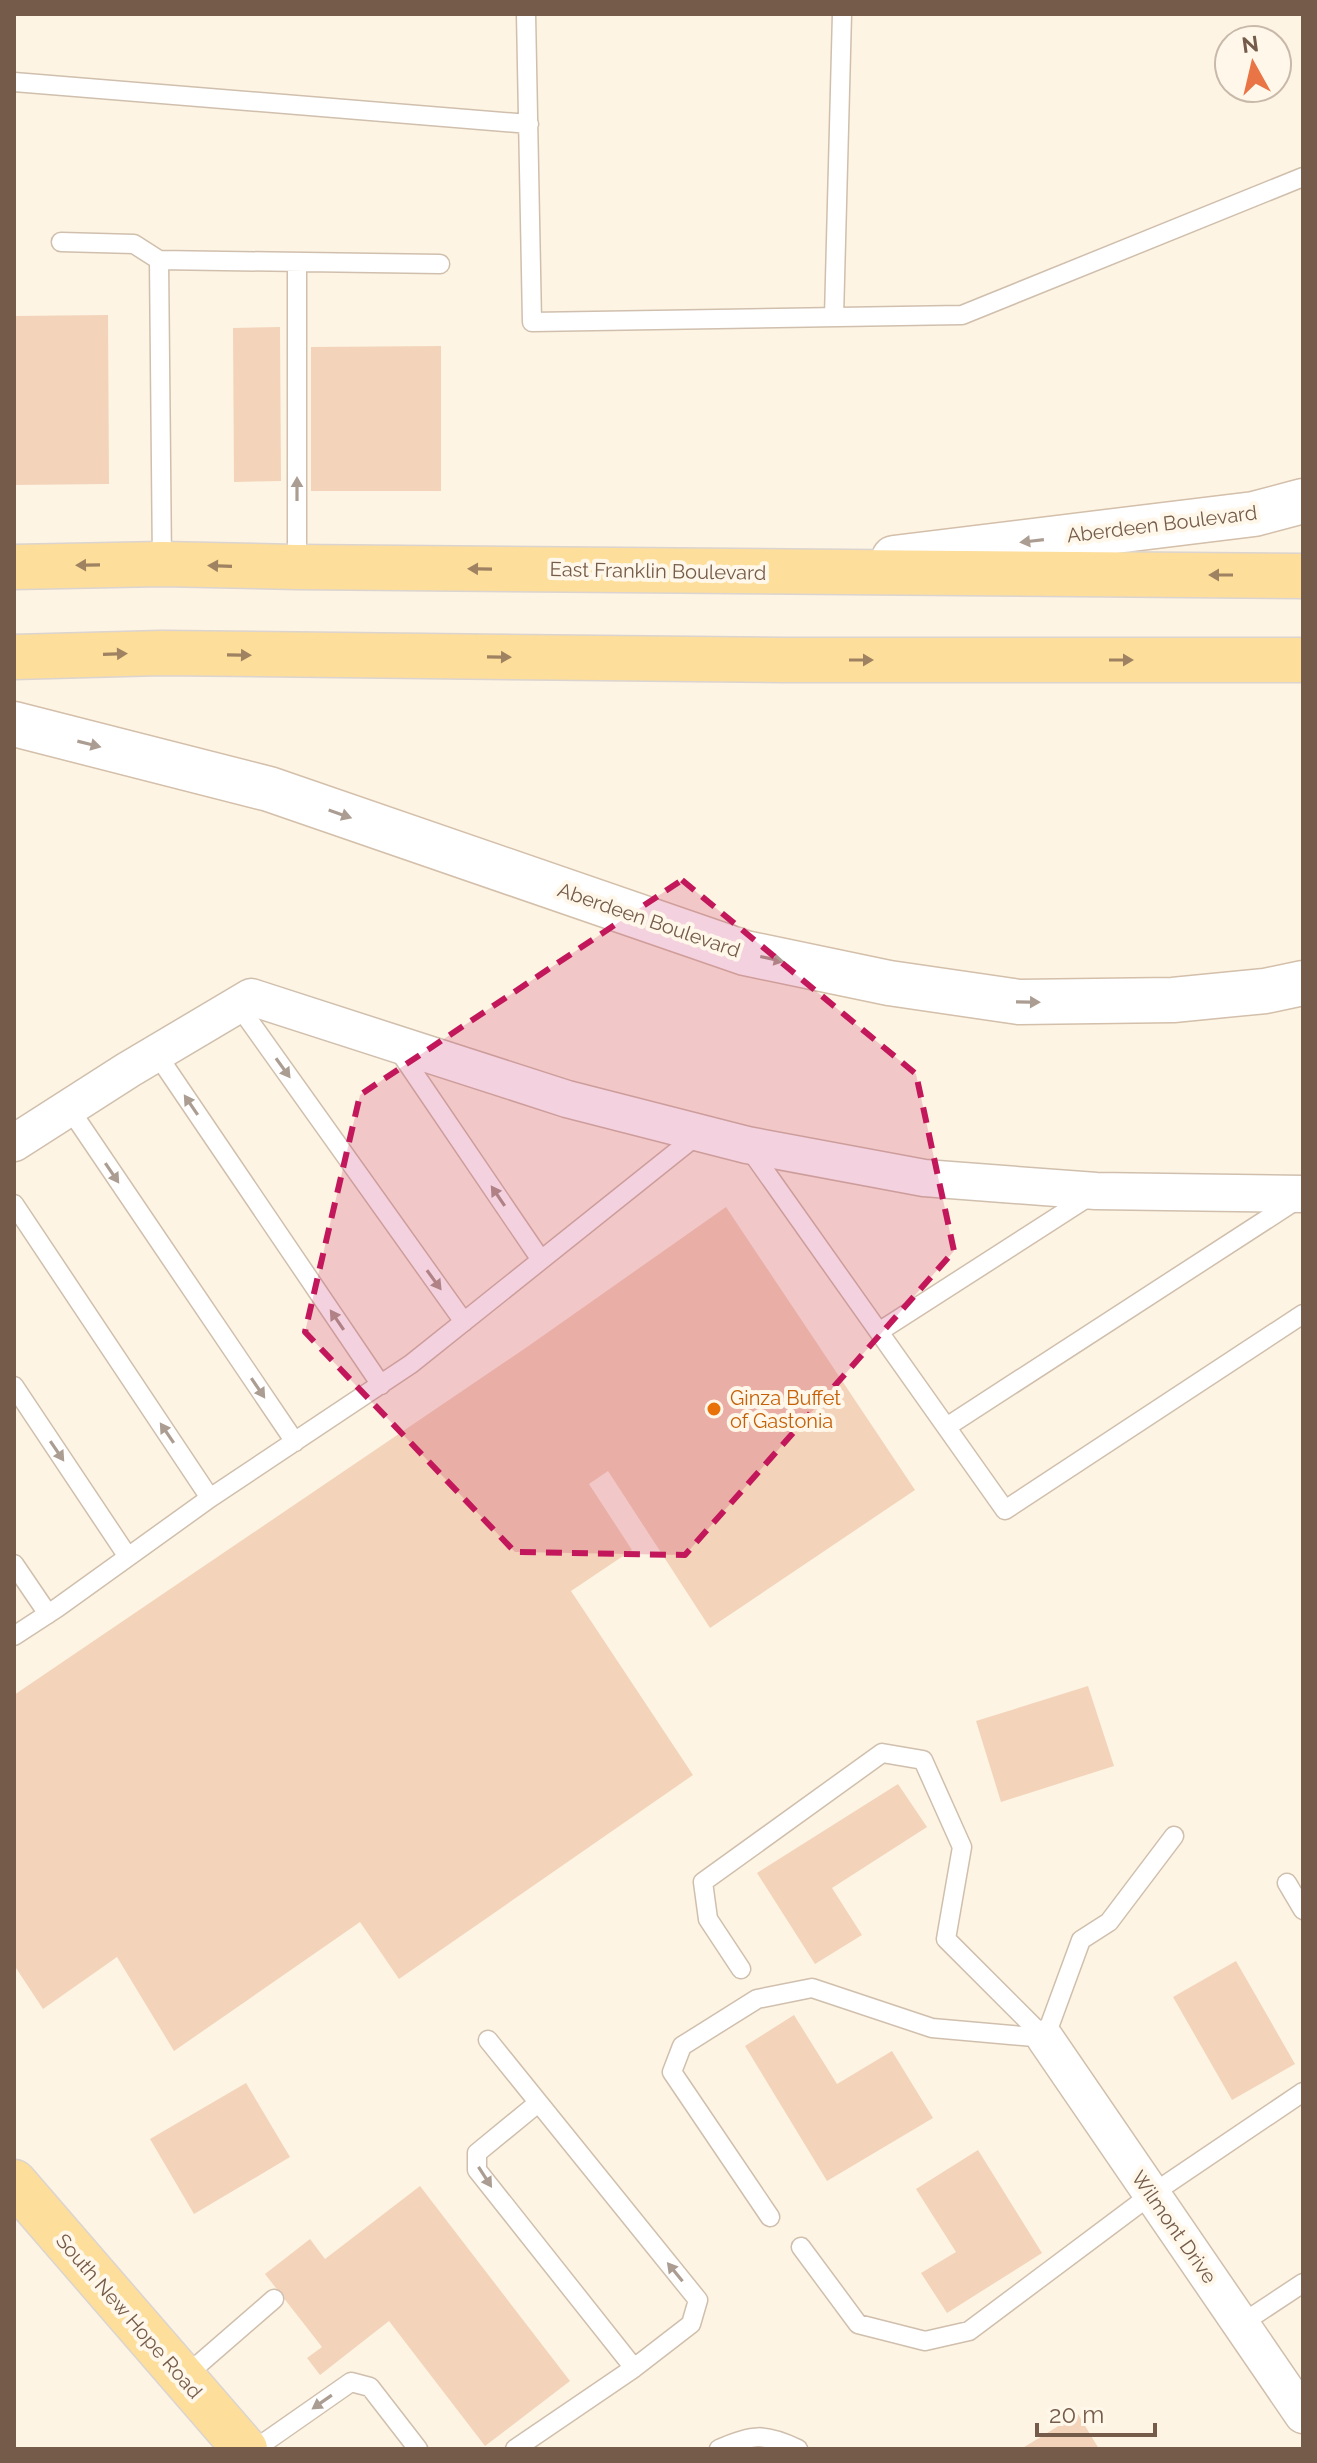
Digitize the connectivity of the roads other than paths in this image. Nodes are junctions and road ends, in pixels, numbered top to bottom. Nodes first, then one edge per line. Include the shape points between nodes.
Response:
1 (526, 14) edge
2 (842, 14) edge
3 (14, 82) edge
4 (529, 124) junction
5 (1303, 177) edge
6 (61, 242) dead end
7 (159, 260) junction
8 (297, 262) junction
9 (440, 264) dead end
10 (834, 317) junction
11 (1303, 501) edge
12 (162, 564) junction
13 (14, 567) edge
14 (297, 567) junction
15 (782, 572) junction
16 (1303, 576) edge
17 (14, 657) edge
18 (1303, 660) edge
19 (14, 724) edge
20 (1303, 983) edge
21 (238, 1005) junction
22 (394, 1044) junction
23 (156, 1053) junction
24 (69, 1108) junction
25 (700, 1133) junction
26 (14, 1143) edge
27 (747, 1145) junction
28 (1096, 1191) junction
29 (1303, 1195) edge
30 (14, 1204) edge
31 (541, 1260) junction
32 (1303, 1314) edge
33 (464, 1322) junction
34 (880, 1331) junction
35 (381, 1385) junction
36 (14, 1386) edge
37 (948, 1426) junction
38 (295, 1442) junction
39 (210, 1498) junction
40 (128, 1557) junction
41 (14, 1564) edge
42 (48, 1614) junction
43 (14, 1636) edge
44 (1174, 1836) dead end
45 (1287, 1883) dead end
46 (1303, 1910) edge
47 (741, 1969) dead end
48 (1045, 2038) junction
49 (488, 2040) dead end
50 (1303, 2092) edge
51 (538, 2103) junction
52 (14, 2182) edge
53 (1152, 2194) junction
54 (770, 2217) dead end
55 (801, 2247) dead end
56 (1303, 2283) edge
57 (274, 2299) dead end
58 (1241, 2324) junction
59 (634, 2368) junction
60 (183, 2378) junction
61 (1303, 2415) edge
62 (245, 2449) edge
63 (255, 2449) edge
64 (418, 2449) edge
65 (515, 2449) edge
66 (719, 2449) edge
67 (798, 2449) edge

1 - 4 lane
2 - 10 lane
3 - 4 lane
4 - 10 lane via 532,322
5 - 10 lane via 962,315
6 - 7 lane via 134,244
7 - 8 lane
7 - 12 lane
8 - 9 lane
14 -> 8 lane
11 -> 15 main road, Aberdeen Boulevard via 1254,514
12 -> 13 main road, East Franklin Boulevard
14 -> 12 main road, East Franklin Boulevard
15 -> 14 main road, East Franklin Boulevard
16 -> 15 main road, East Franklin Boulevard
17 -> 18 main road via 161,653
19 -> 20 main road, Aberdeen Boulevard via 269,789 745,953 889,983 1019,1002 1173,1000
21 - 22 street via 251,997
21 - 23 street
21 -> 33 lane
22 - 25 street via 567,1099
31 -> 22 lane
23 - 24 street
35 -> 23 lane
24 - 26 street
24 -> 38 lane
25 - 27 street
25 - 31 lane
27 - 28 street via 924,1178
27 - 34 lane
28 - 29 street
28 - 34 lane
29 - 37 lane
39 -> 30 lane
31 - 33 lane
32 - 37 lane via 1005,1510
33 - 35 lane
34 - 37 lane
35 - 38 lane
36 -> 40 lane
38 - 39 lane
39 - 40 lane
40 - 42 lane
41 - 42 lane
42 - 43 lane
44 - 48 lane via 1109,1922 1081,1940
45 - 46 lane
47 - 48 lane via 708,1919 703,1882 882,1753 923,1760 962,1847 946,1939
48 - 53 street, Wilmont Drive
48 - 54 lane via 932,2028 812,1988 757,1999 682,2046 672,2072
49 - 51 lane
50 - 53 lane
51 -> 59 lane via 477,2153 477,2170
59 -> 51 lane via 691,2324 698,2300
52 - 60 main road, South New Hope Road
53 - 55 lane via 969,2331 925,2341 858,2324
53 - 58 street, Wilmont Drive
56 - 58 lane
57 - 60 lane
58 - 61 street, Wilmont Drive
59 - 65 lane
60 - 62 main road, South New Hope Road
64 -> 63 lane via 370,2387 351,2382
66 - 67 lane via 743,2438 775,2438

